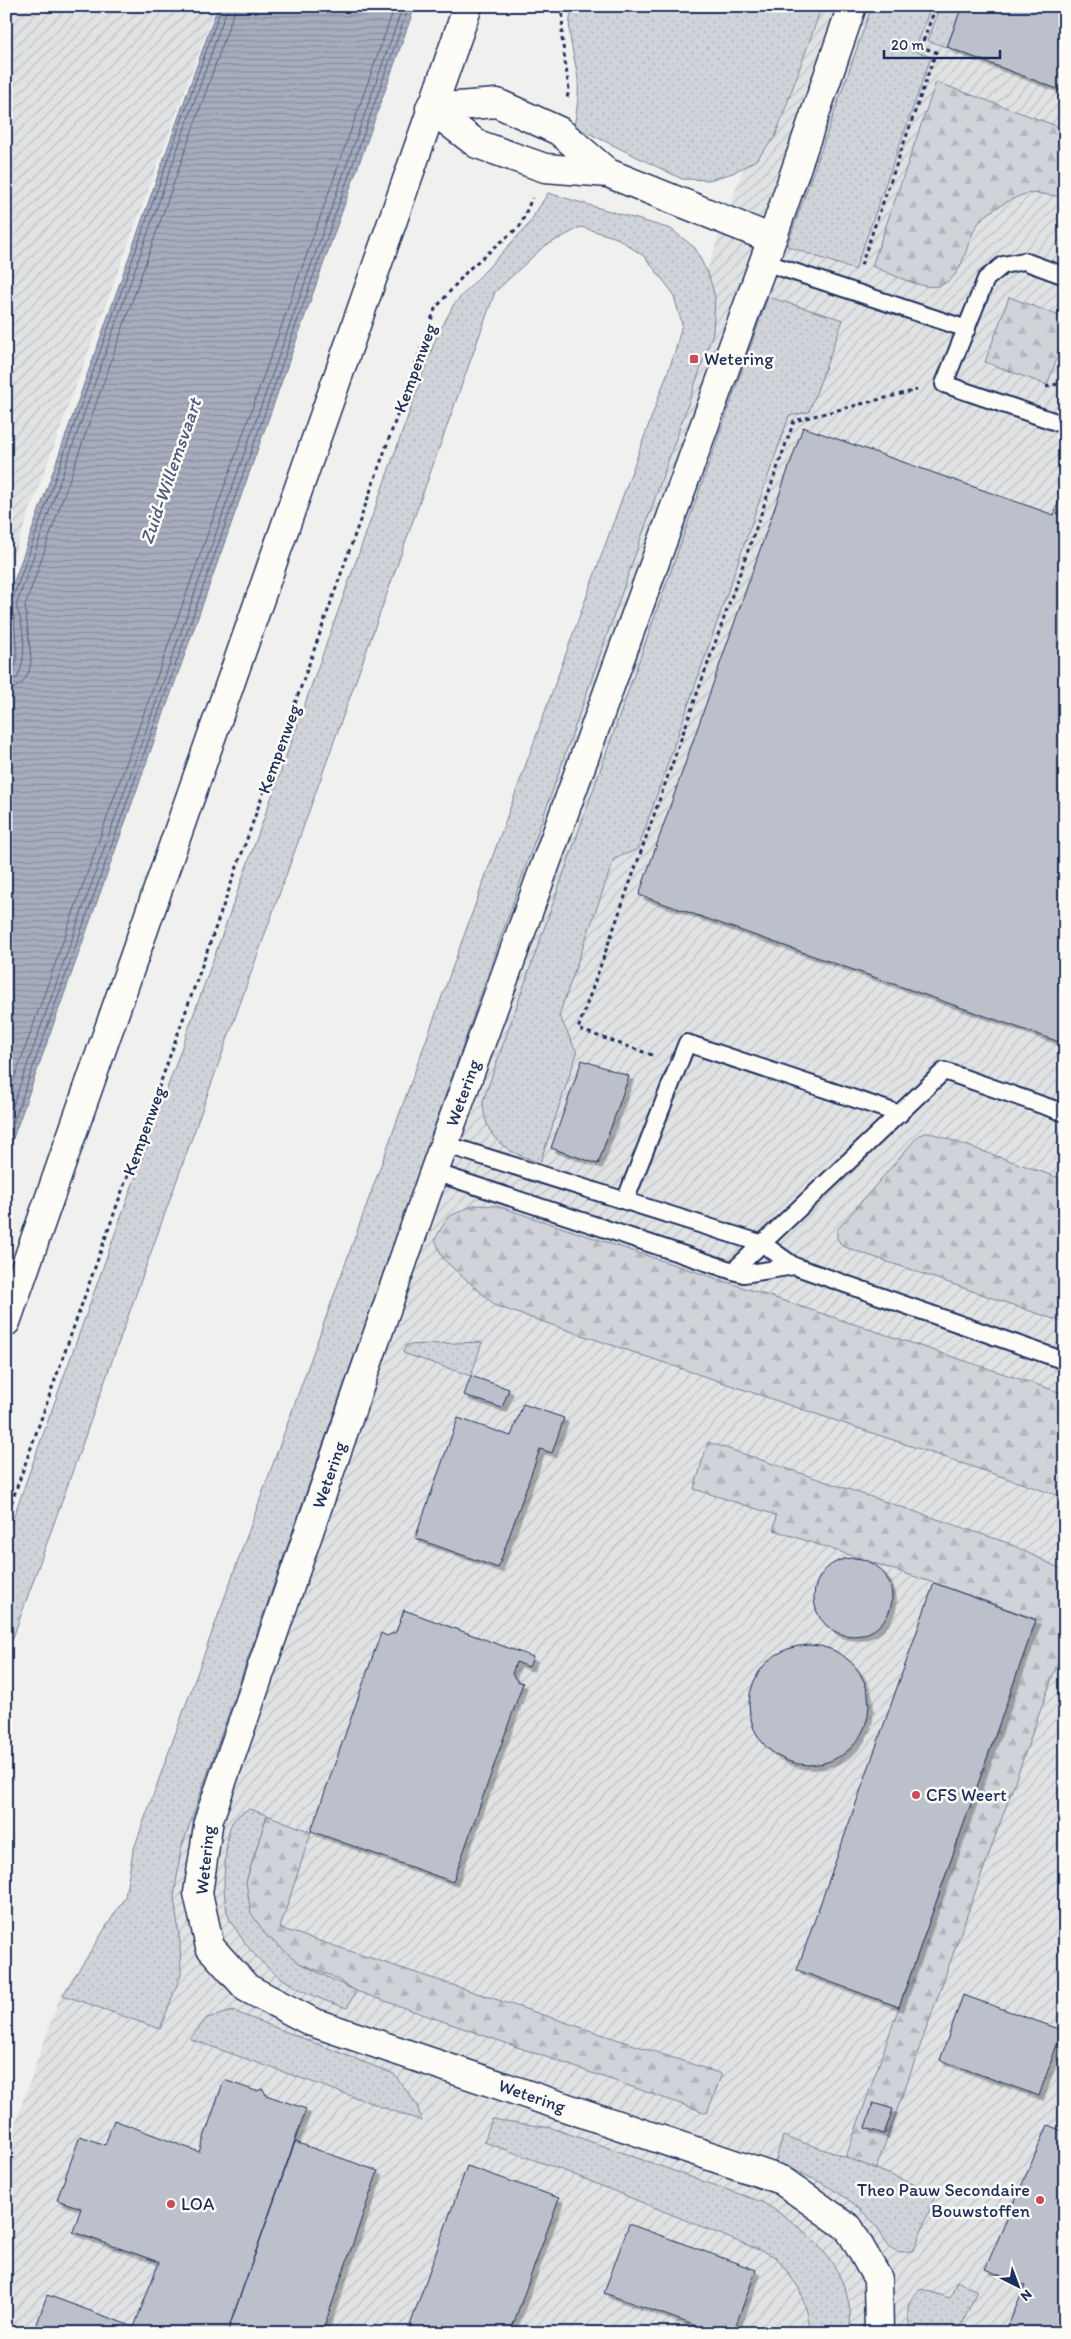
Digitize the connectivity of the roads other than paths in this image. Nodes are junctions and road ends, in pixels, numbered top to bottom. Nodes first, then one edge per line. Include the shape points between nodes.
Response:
1 (468, 6) edge
2 (852, 6) edge
3 (430, 108) junction
4 (608, 173) junction
5 (768, 250) junction
6 (1065, 276) edge
7 (966, 329) junction
8 (1065, 426) edge
9 (1065, 1113) edge
10 (900, 1114) junction
11 (444, 1144) junction
12 (434, 1172) junction
13 (626, 1201) junction
14 (763, 1244) junction
15 (794, 1266) junction
16 (733, 1271) junction
17 (6, 1322) edge
18 (1065, 1362) edge
19 (879, 2333) edge

1 - 3 street
2 - 5 street, Wetering
3 - 4 street via 477,144 545,168
3 - 4 street via 498,103 559,131
3 - 17 street
4 - 5 street
5 - 7 lane via 852,290
5 - 11 street, Wetering
6 - 7 lane via 1024,261 1003,265 986,279
7 - 8 lane via 944,384
9 - 10 lane via 944,1072
10 - 13 lane via 687,1042
10 - 14 lane
11 - 12 street, Wetering
11 - 13 lane
12 - 16 lane
12 - 19 street, Wetering via 209,1819 198,1893 210,1947 246,1988 312,2022 781,2180 849,2228 878,2279
13 - 14 lane
14 - 15 lane
14 - 16 lane
15 - 16 lane via 744,1274
15 - 18 lane

